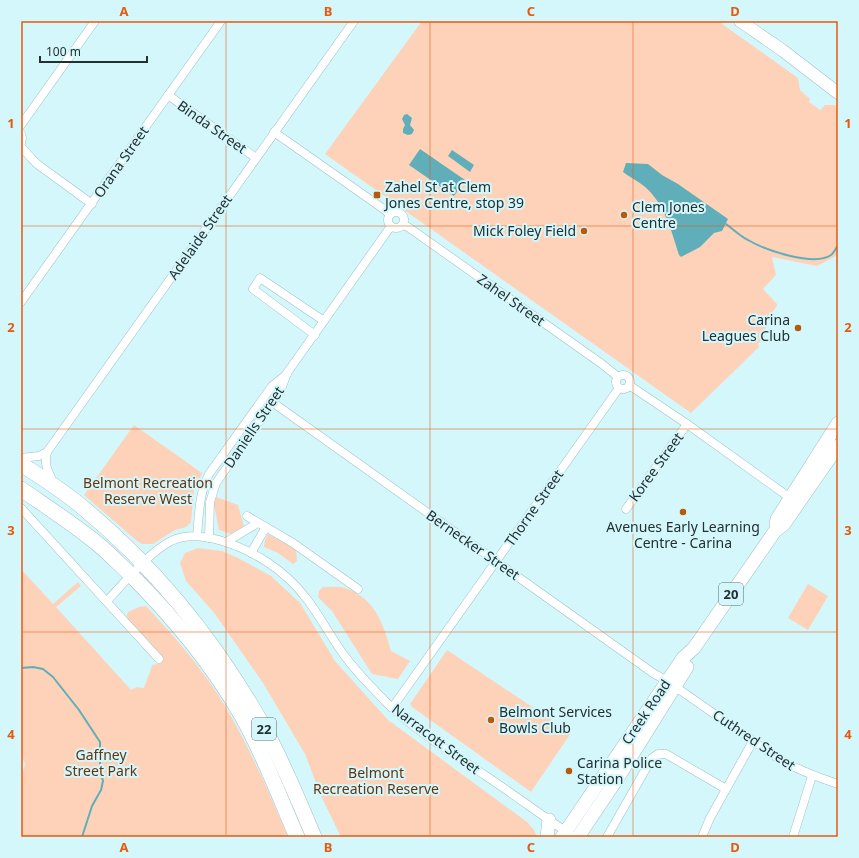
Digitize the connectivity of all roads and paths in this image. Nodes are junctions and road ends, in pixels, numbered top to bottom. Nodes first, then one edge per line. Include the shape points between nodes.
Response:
1 (95, 21) edge
2 (221, 21) edge
3 (354, 21) edge
4 (740, 21) edge
5 (838, 93) edge
6 (168, 95) junction
7 (21, 125) edge
8 (274, 132) junction
9 (21, 134) edge
10 (21, 143) edge
11 (21, 147) edge
12 (256, 158) junction
13 (92, 204) junction
14 (390, 215) junction
15 (402, 225) junction
16 (391, 226) junction
17 (21, 302) edge
18 (324, 321) junction
19 (315, 335) junction
20 (288, 373) junction
21 (618, 377) junction
22 (629, 385) junction
23 (619, 388) junction
24 (272, 402) junction
25 (838, 423) edge
26 (687, 424) junction
27 (838, 446) edge
28 (47, 452) junction
29 (21, 458) edge
30 (21, 464) edge
31 (55, 487) junction
32 (21, 489) edge
33 (795, 501) junction
34 (21, 508) edge
35 (626, 509) dead end
36 (247, 516) dead end
37 (262, 525) junction
38 (197, 536) junction
39 (209, 538) junction
40 (226, 542) junction
41 (251, 553) junction
42 (496, 561) junction
43 (144, 563) junction
44 (131, 575) junction
45 (358, 589) dead end
46 (107, 601) junction
47 (159, 659) dead end
48 (671, 684) junction
49 (392, 708) junction
50 (754, 741) junction
51 (812, 776) junction
52 (838, 784) edge
53 (726, 789) junction
54 (549, 820) junction
55 (567, 835) edge
56 (297, 837) edge
57 (314, 837) edge
58 (547, 837) edge
59 (578, 837) edge
60 (607, 837) edge
61 (702, 837) edge
62 (793, 837) edge

1 - 7 street
2 - 6 street, Orana Street
3 - 8 street, Adelaide Street
4 - 5 main road
6 - 12 street, Binda Street
6 - 13 street, Orana Street
8 - 12 street, Adelaide Street
8 - 14 street
9 - 10 street
11 - 13 street via 37,164
12 - 28 street, Adelaide Street
13 - 17 street, Orana Street
14 - 15 street via 396,212 402,215
14 - 16 street via 388,219
15 - 16 street via 395,228
15 - 21 street, Zahel Street via 447,254
16 - 18 street, Daniells Street
18 - 19 street, Daniells Street
18 - 19 street via 260,278 253,289
19 - 20 street, Daniells Street
20 - 24 street, Daniells Street via 280,392
20 - 38 street, Daniells Street via 272,386 209,474 202,488
21 - 22 street via 627,376
21 - 23 street via 616,382
22 - 23 street via 624,389
22 - 26 street
23 - 42 street, Thorne Street
24 - 39 street, Daniells Street via 216,483 210,502
24 - 42 street, Bernecker Street
25 - 33 main road, Creek Road / 20
26 - 33 street
26 - 35 street, Koree Street
27 - 33 main road, Creek Road / 20
28 - 29 street via 39,456
28 - 31 street via 46,468
30 - 31 highway, 22
31 - 43 highway, 22 via 80,505
32 - 44 highway, 22 via 89,537
33 - 48 main road, Creek Road / 20 via 777,519 775,531 694,648 689,663
34 - 46 street
36 - 37 street
37 - 40 street
37 - 41 street
37 - 45 street via 293,543
38 - 39 street
38 - 43 street via 186,536 172,541 161,547
39 - 40 street, Narracott Street
40 - 41 street, Narracott Street
41 - 49 street, Narracott Street via 270,564 300,590 346,658
42 - 48 street, Bernecker Street
42 - 49 street, Thorne Street
43 - 44 street
43 - 57 highway, 22 via 199,628 245,696 276,752
44 - 46 street
44 - 56 highway, 22 via 170,616 219,679 255,741
46 - 47 street
48 - 50 street, Cuthred Street
48 - 55 main road, Creek Road / 20
48 - 59 main road, Creek Road / 20 via 619,776
49 - 54 street, Narracott Street via 422,732
50 - 51 street, Cuthred Street via 791,766
50 - 53 street
51 - 52 street, Cuthred Street
51 - 62 street
53 - 60 street via 666,754 658,754 652,758
53 - 61 street
54 - 55 street, Narracott Street
54 - 58 main road

